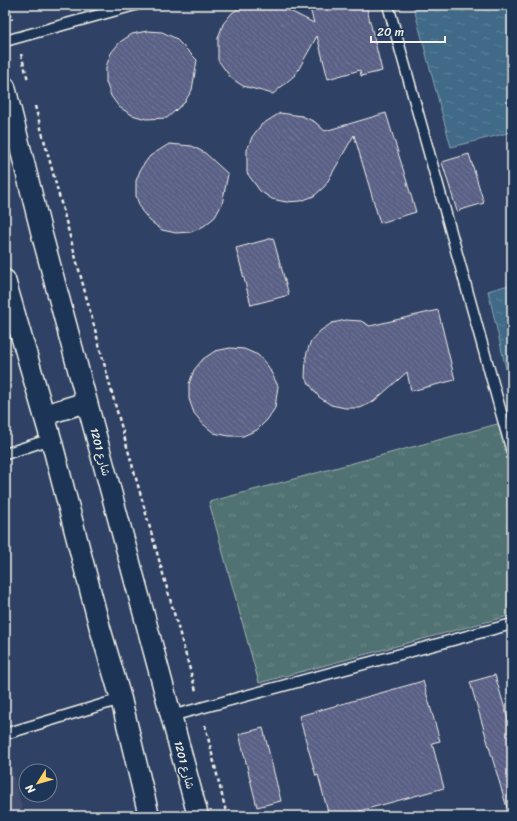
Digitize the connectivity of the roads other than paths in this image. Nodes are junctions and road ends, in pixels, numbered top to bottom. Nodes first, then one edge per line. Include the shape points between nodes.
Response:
1 (135, 5) edge
2 (388, 5) edge
3 (5, 41) edge
4 (5, 87) edge
5 (5, 280) edge
6 (87, 402) junction
7 (44, 416) junction
8 (51, 439) junction
9 (512, 452) edge
10 (5, 454) edge
11 (512, 624) edge
12 (120, 699) junction
13 (171, 716) junction
14 (5, 734) edge
15 (149, 816) edge
16 (198, 816) edge

1 - 3 lane
2 - 9 lane
4 - 6 street, شارع 1201
5 - 7 street
6 - 7 street
6 - 13 street, شارع 1201
7 - 8 street
8 - 10 lane
8 - 12 street
11 - 13 lane
12 - 14 lane
12 - 15 street
13 - 16 street, شارع 1201

